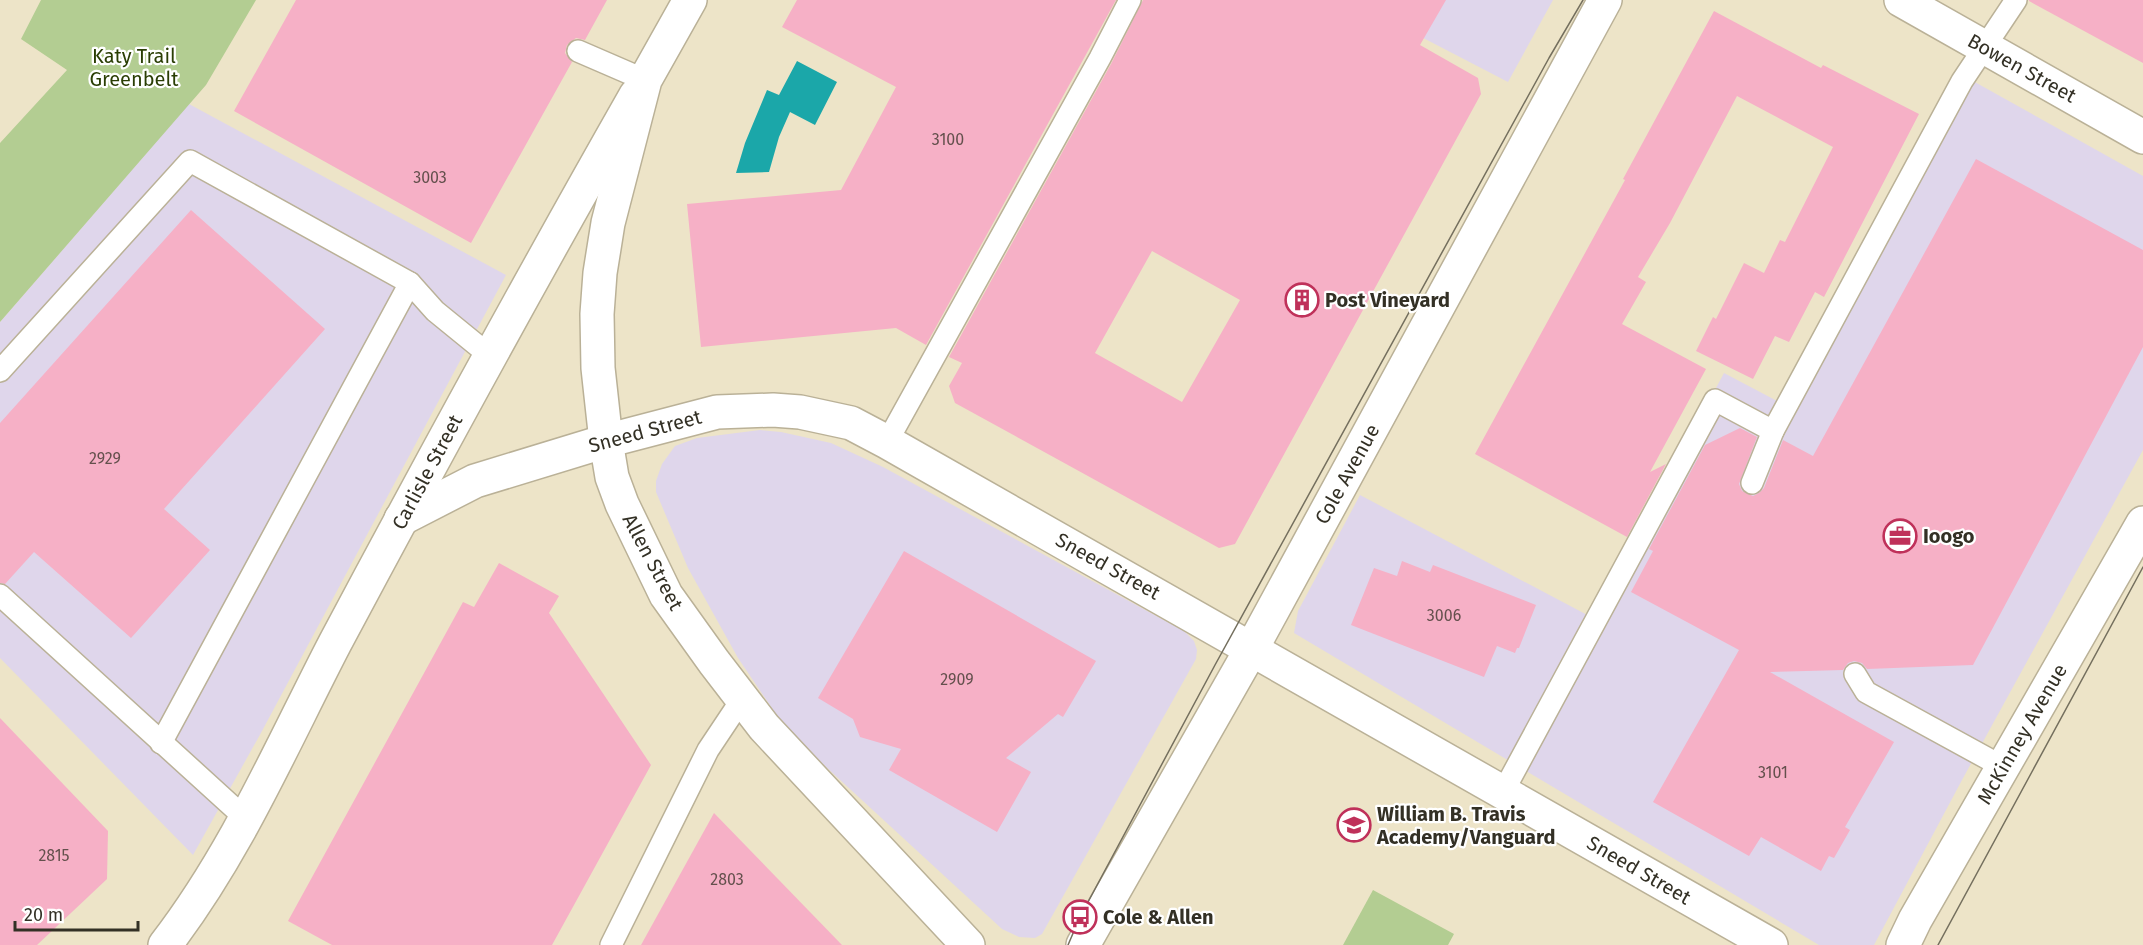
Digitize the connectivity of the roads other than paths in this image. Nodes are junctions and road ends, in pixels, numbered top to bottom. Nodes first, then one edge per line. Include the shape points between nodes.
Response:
1 (690, 0) edge
2 (1130, 0) edge
3 (1605, 0) edge
4 (1901, 0) edge
5 (2016, 0) edge
6 (1986, 48) junction
7 (578, 51) dead end
8 (645, 80) junction
9 (2143, 137) edge
10 (410, 283) junction
11 (489, 356) junction
12 (0, 371) edge
13 (1773, 431) junction
14 (606, 441) junction
15 (888, 442) junction
16 (1752, 483) dead end
17 (402, 519) junction
18 (2138, 542) edge
19 (0, 595) edge
20 (1252, 648) junction
21 (1856, 674) dead end
22 (742, 699) junction
23 (161, 743) junction
24 (2003, 767) junction
25 (1503, 792) junction
26 (245, 818) junction
27 (171, 943) edge
28 (611, 945) edge
29 (968, 945) edge
30 (1083, 945) edge
31 (1771, 945) edge
32 (1903, 945) edge

1 - 8 street, Carlisle Street
2 - 15 lane
3 - 20 street, Cole Avenue
4 - 6 street, Bowen Street
5 - 6 lane
6 - 9 street, Bowen Street
6 - 13 lane via 1962,81
7 - 8 lane
8 - 11 street, Carlisle Street
8 - 14 street, Allen Street via 608,223 600,273 598,368
10 - 11 lane via 435,311
10 - 12 lane via 190,161
10 - 23 lane
11 - 17 street, Carlisle Street
13 - 16 lane
13 - 25 lane via 1715,400
14 - 15 street, Sneed Street via 717,412 773,410 851,423
14 - 17 street, Sneed Street via 476,481
14 - 22 street, Allen Street via 612,477 622,504 666,595
15 - 20 street, Sneed Street
17 - 26 street, Carlisle Street
18 - 24 street, McKinney Avenue
19 - 23 lane
20 - 25 street, Sneed Street
20 - 30 street, Cole Avenue
21 - 24 lane via 1866,692
22 - 28 lane via 708,750
22 - 29 street, Allen Street
23 - 26 lane
24 - 32 street, McKinney Avenue
25 - 31 street, Sneed Street
26 - 27 street, Carlisle Street

